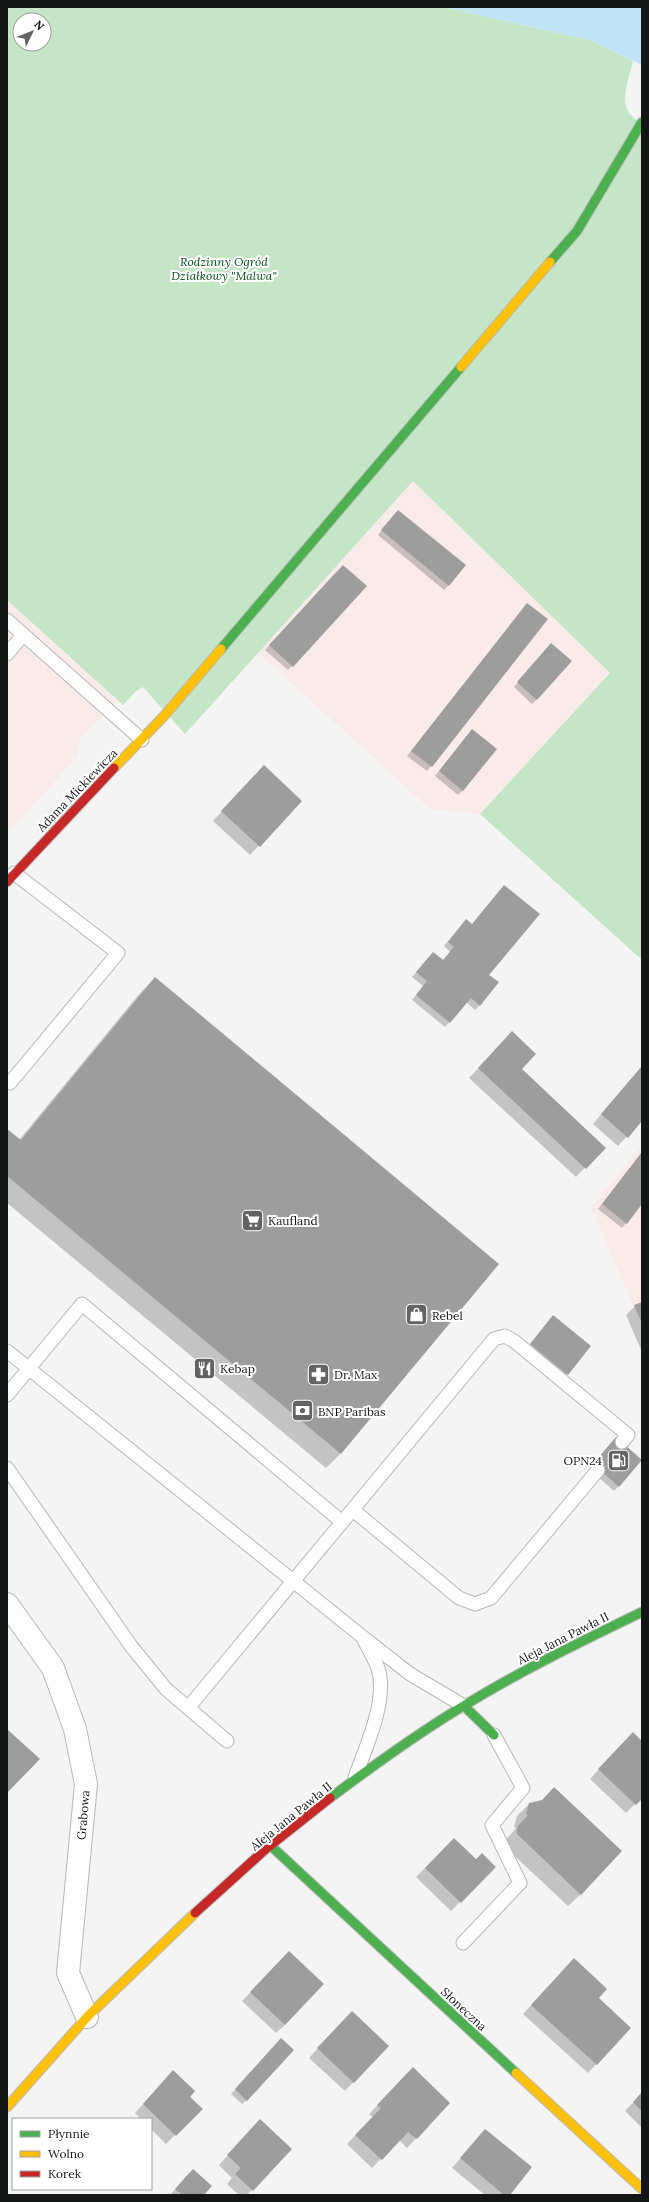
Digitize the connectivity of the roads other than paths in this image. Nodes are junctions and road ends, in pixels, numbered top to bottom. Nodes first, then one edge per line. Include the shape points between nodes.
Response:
1 (642, 122) edge
2 (7, 620) edge
3 (23, 635) junction
4 (7, 654) edge
5 (142, 740) junction
6 (11, 878) edge
7 (10, 1083) dead end
8 (7, 1351) edge
9 (28, 1369) junction
10 (7, 1395) edge
11 (622, 1442) dead end
12 (7, 1468) edge
13 (598, 1470) dead end
14 (353, 1510) junction
15 (342, 1522) junction
16 (294, 1580) junction
17 (7, 1604) edge
18 (642, 1612) edge
19 (364, 1638) junction
20 (464, 1706) junction
21 (188, 1708) junction
22 (494, 1735) joint
23 (227, 1741) dead end
24 (354, 1781) junction
25 (271, 1846) junction
26 (463, 1943) dead end
27 (87, 2017) junction
28 (7, 2107) edge
29 (642, 2189) edge

1 - 5 street, Adama Mickiewicza via 577,231
2 - 3 lane
3 - 4 lane
3 - 5 lane
5 - 6 street, Adama Mickiewicza
6 - 7 lane via 118,953
8 - 9 lane
9 - 10 lane
9 - 15 lane via 82,1304
9 - 16 lane
11 - 14 lane via 628,1435 514,1341 505,1336 499,1337 490,1342
12 - 21 lane via 132,1646 166,1689
13 - 14 lane via 491,1598 475,1604 459,1598
14 - 15 lane
15 - 16 lane
16 - 19 lane
16 - 21 lane
17 - 27 street, Grabowa via 53,1668 75,1729 86,1784 68,1973
18 - 20 street, Aleja Jana Pawła II via 563,1650
19 - 20 lane via 410,1674
19 - 24 lane via 378,1668 380,1697
20 - 22 street
20 - 24 street, Aleja Jana Pawła II
21 - 23 lane
22 - 26 lane via 523,1788 492,1825 520,1883
24 - 25 street, Aleja Jana Pawła II
25 - 27 street, Aleja Jana Pawła II via 173,1932
25 - 29 street, Słoneczna
27 - 28 street, Aleja Jana Pawła II

